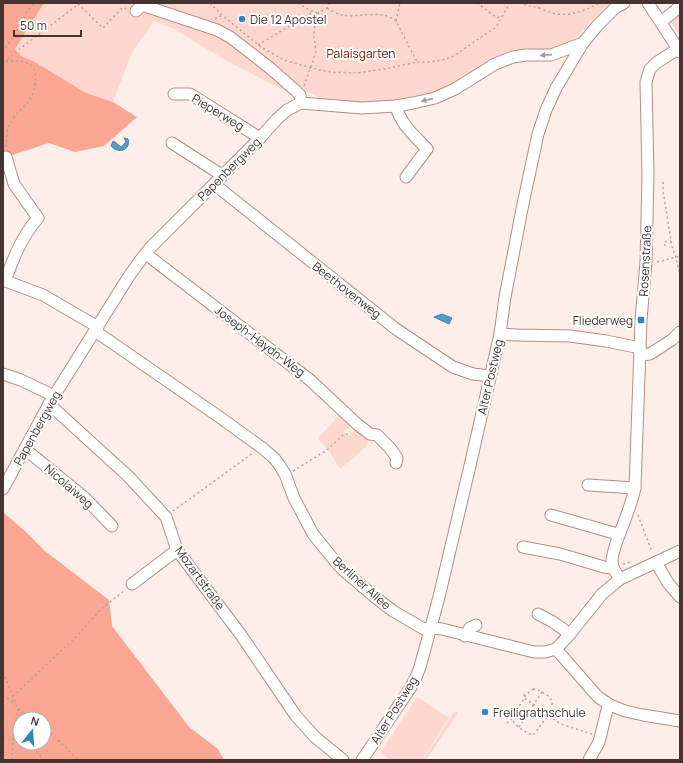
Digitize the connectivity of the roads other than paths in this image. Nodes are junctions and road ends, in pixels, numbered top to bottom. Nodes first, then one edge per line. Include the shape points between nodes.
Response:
1 (624, 3) edge
2 (648, 3) edge
3 (680, 4) edge
4 (132, 8) road end
5 (661, 22) junction
6 (583, 44) junction
7 (679, 50) edge
8 (174, 94) dead end
9 (301, 103) junction
10 (396, 106) junction
11 (260, 138) junction
12 (172, 143) dead end
13 (6, 157) road end
14 (406, 177) dead end
15 (218, 180) junction
16 (146, 254) junction
17 (4, 280) edge
18 (96, 329) junction
19 (680, 332) edge
20 (500, 334) junction
21 (640, 351) junction
22 (3, 374) edge
23 (490, 376) junction
24 (51, 400) junction
25 (25, 449) junction
26 (396, 463) dead end
27 (588, 485) dead end
28 (635, 488) junction
29 (3, 490) edge
30 (551, 514) dead end
31 (112, 526) dead end
32 (618, 536) junction
33 (523, 547) dead end
34 (177, 550) junction
35 (680, 551) edge
36 (656, 562) junction
37 (613, 568) junction
38 (623, 581) junction
39 (132, 584) road end
40 (680, 597) edge
41 (538, 614) dead end
42 (476, 625) dead end
43 (431, 628) junction
44 (576, 630) junction
45 (465, 636) junction
46 (556, 648) junction
47 (610, 705) junction
48 (680, 721) edge
49 (343, 760) edge
50 (362, 760) edge
51 (589, 760) edge

1 - 6 street, Alter Postweg via 615,8
2 - 5 street
3 - 5 street
4 - 9 street via 142,5 217,30 230,37 296,91 300,95
5 - 7 street
6 -> 10 street via 551,55 513,56 435,98
6 - 20 street, Alter Postweg via 556,88 538,134
7 - 21 street, Rosenstraße via 656,63 650,69 646,82 648,175
8 - 11 street, Pieperweg via 190,94
9 - 10 street via 362,108
9 - 11 street, Papenbergweg via 287,110
10 - 14 street via 408,130 427,149
11 - 15 street, Papenbergweg
12 - 15 street, Beethovenweg via 218,172
13 - 17 street via 14,184 38,218 23,240
15 - 16 street, Papenbergweg
15 - 23 street, Beethovenweg via 396,329 453,367 473,374
16 - 18 street, Papenbergweg
16 - 26 street, Joseph-Haydn-Weg via 310,380 357,424 370,434 377,435 397,458
17 - 18 street, Berliner Allee via 43,295
18 - 24 street, Papenbergweg
18 - 43 street, Berliner Allee via 274,458 285,474 294,498 314,534 342,569 393,612 424,629
19 - 21 street via 650,354
20 - 21 street via 570,336 606,341
20 - 23 street, Alter Postweg
21 - 28 street, Rosenstraße
22 - 24 street, Mozartstraße via 21,380
23 - 43 street, Alter Postweg
24 - 25 street, Papenbergweg
24 - 34 street, Mozartstraße via 166,517
25 - 29 street, Papenbergweg
25 - 31 street, Nicolaiweg via 85,498
27 - 28 street
28 - 32 street, Rosenstraße
30 - 32 street
32 - 37 street, Rosenstraße via 612,559
33 - 37 street
34 - 39 street
34 - 49 street, Mozartstraße via 241,635 296,716 315,737
35 - 36 street
36 - 38 street
36 - 40 street
37 - 38 street
38 - 44 street via 602,594 592,612
41 - 44 street
42 - 45 street via 470,628
43 - 45 street, Berliner Allee
43 - 50 street, Alter Postweg via 419,671 411,687
44 - 46 street
45 - 46 street, Berliner Allee via 534,652
46 - 47 street via 598,697
47 - 48 street via 642,715
47 - 51 street via 599,742

